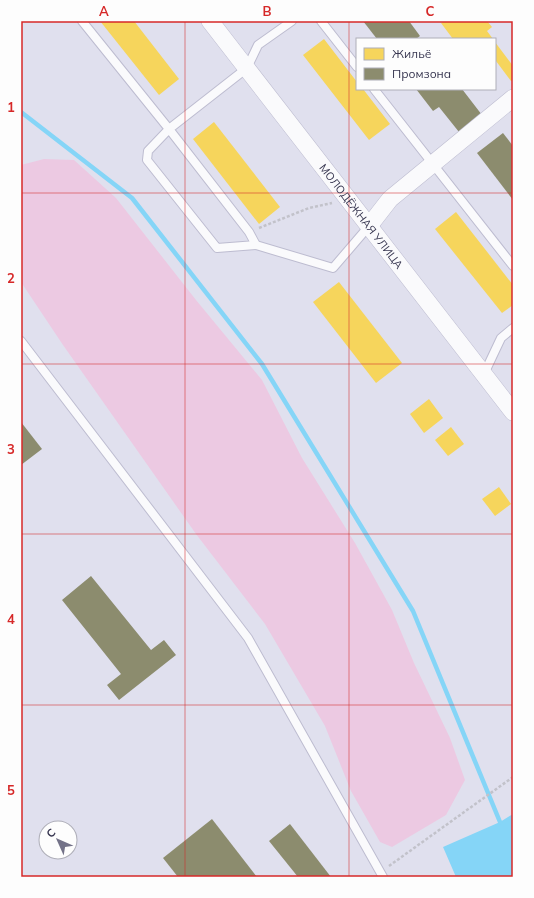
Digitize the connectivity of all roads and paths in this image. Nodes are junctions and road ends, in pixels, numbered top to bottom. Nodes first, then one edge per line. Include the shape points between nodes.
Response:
1 (82, 21) edge
2 (210, 21) edge
3 (292, 21) edge
4 (321, 21) edge
5 (356, 66) edge
6 (247, 68) junction
7 (375, 90) edge
8 (513, 98) edge
9 (169, 129) junction
10 (433, 164) junction
11 (348, 200) junction
12 (369, 226) junction
13 (249, 232) junction
14 (256, 245) junction
15 (513, 266) edge
16 (513, 328) edge
17 (21, 341) edge
18 (484, 374) junction
19 (513, 412) edge
20 (513, 777) edge
21 (382, 875) edge

1 - 9 lane
2 - 6 street, МОЛОДЁЖНАЯ УЛИЦА
3 - 6 lane via 258,45
4 - 5 lane
6 - 9 lane
6 - 11 street, МОЛОДЁЖНАЯ УЛИЦА
7 - 10 lane
8 - 10 street
9 - 13 lane
9 - 14 lane via 148,151 147,160 217,248
10 - 12 street via 390,199
10 - 15 lane
11 - 12 street, МОЛОДЁЖНАЯ УЛИЦА
11 - 13 path via 309,208
12 - 14 lane via 333,268
12 - 18 street, МОЛОДЁЖНАЯ УЛИЦА
13 - 14 lane
16 - 18 lane via 501,338
17 - 21 lane via 248,638
18 - 19 street, МОЛОДЁЖНАЯ УЛИЦА
20 - 21 path

